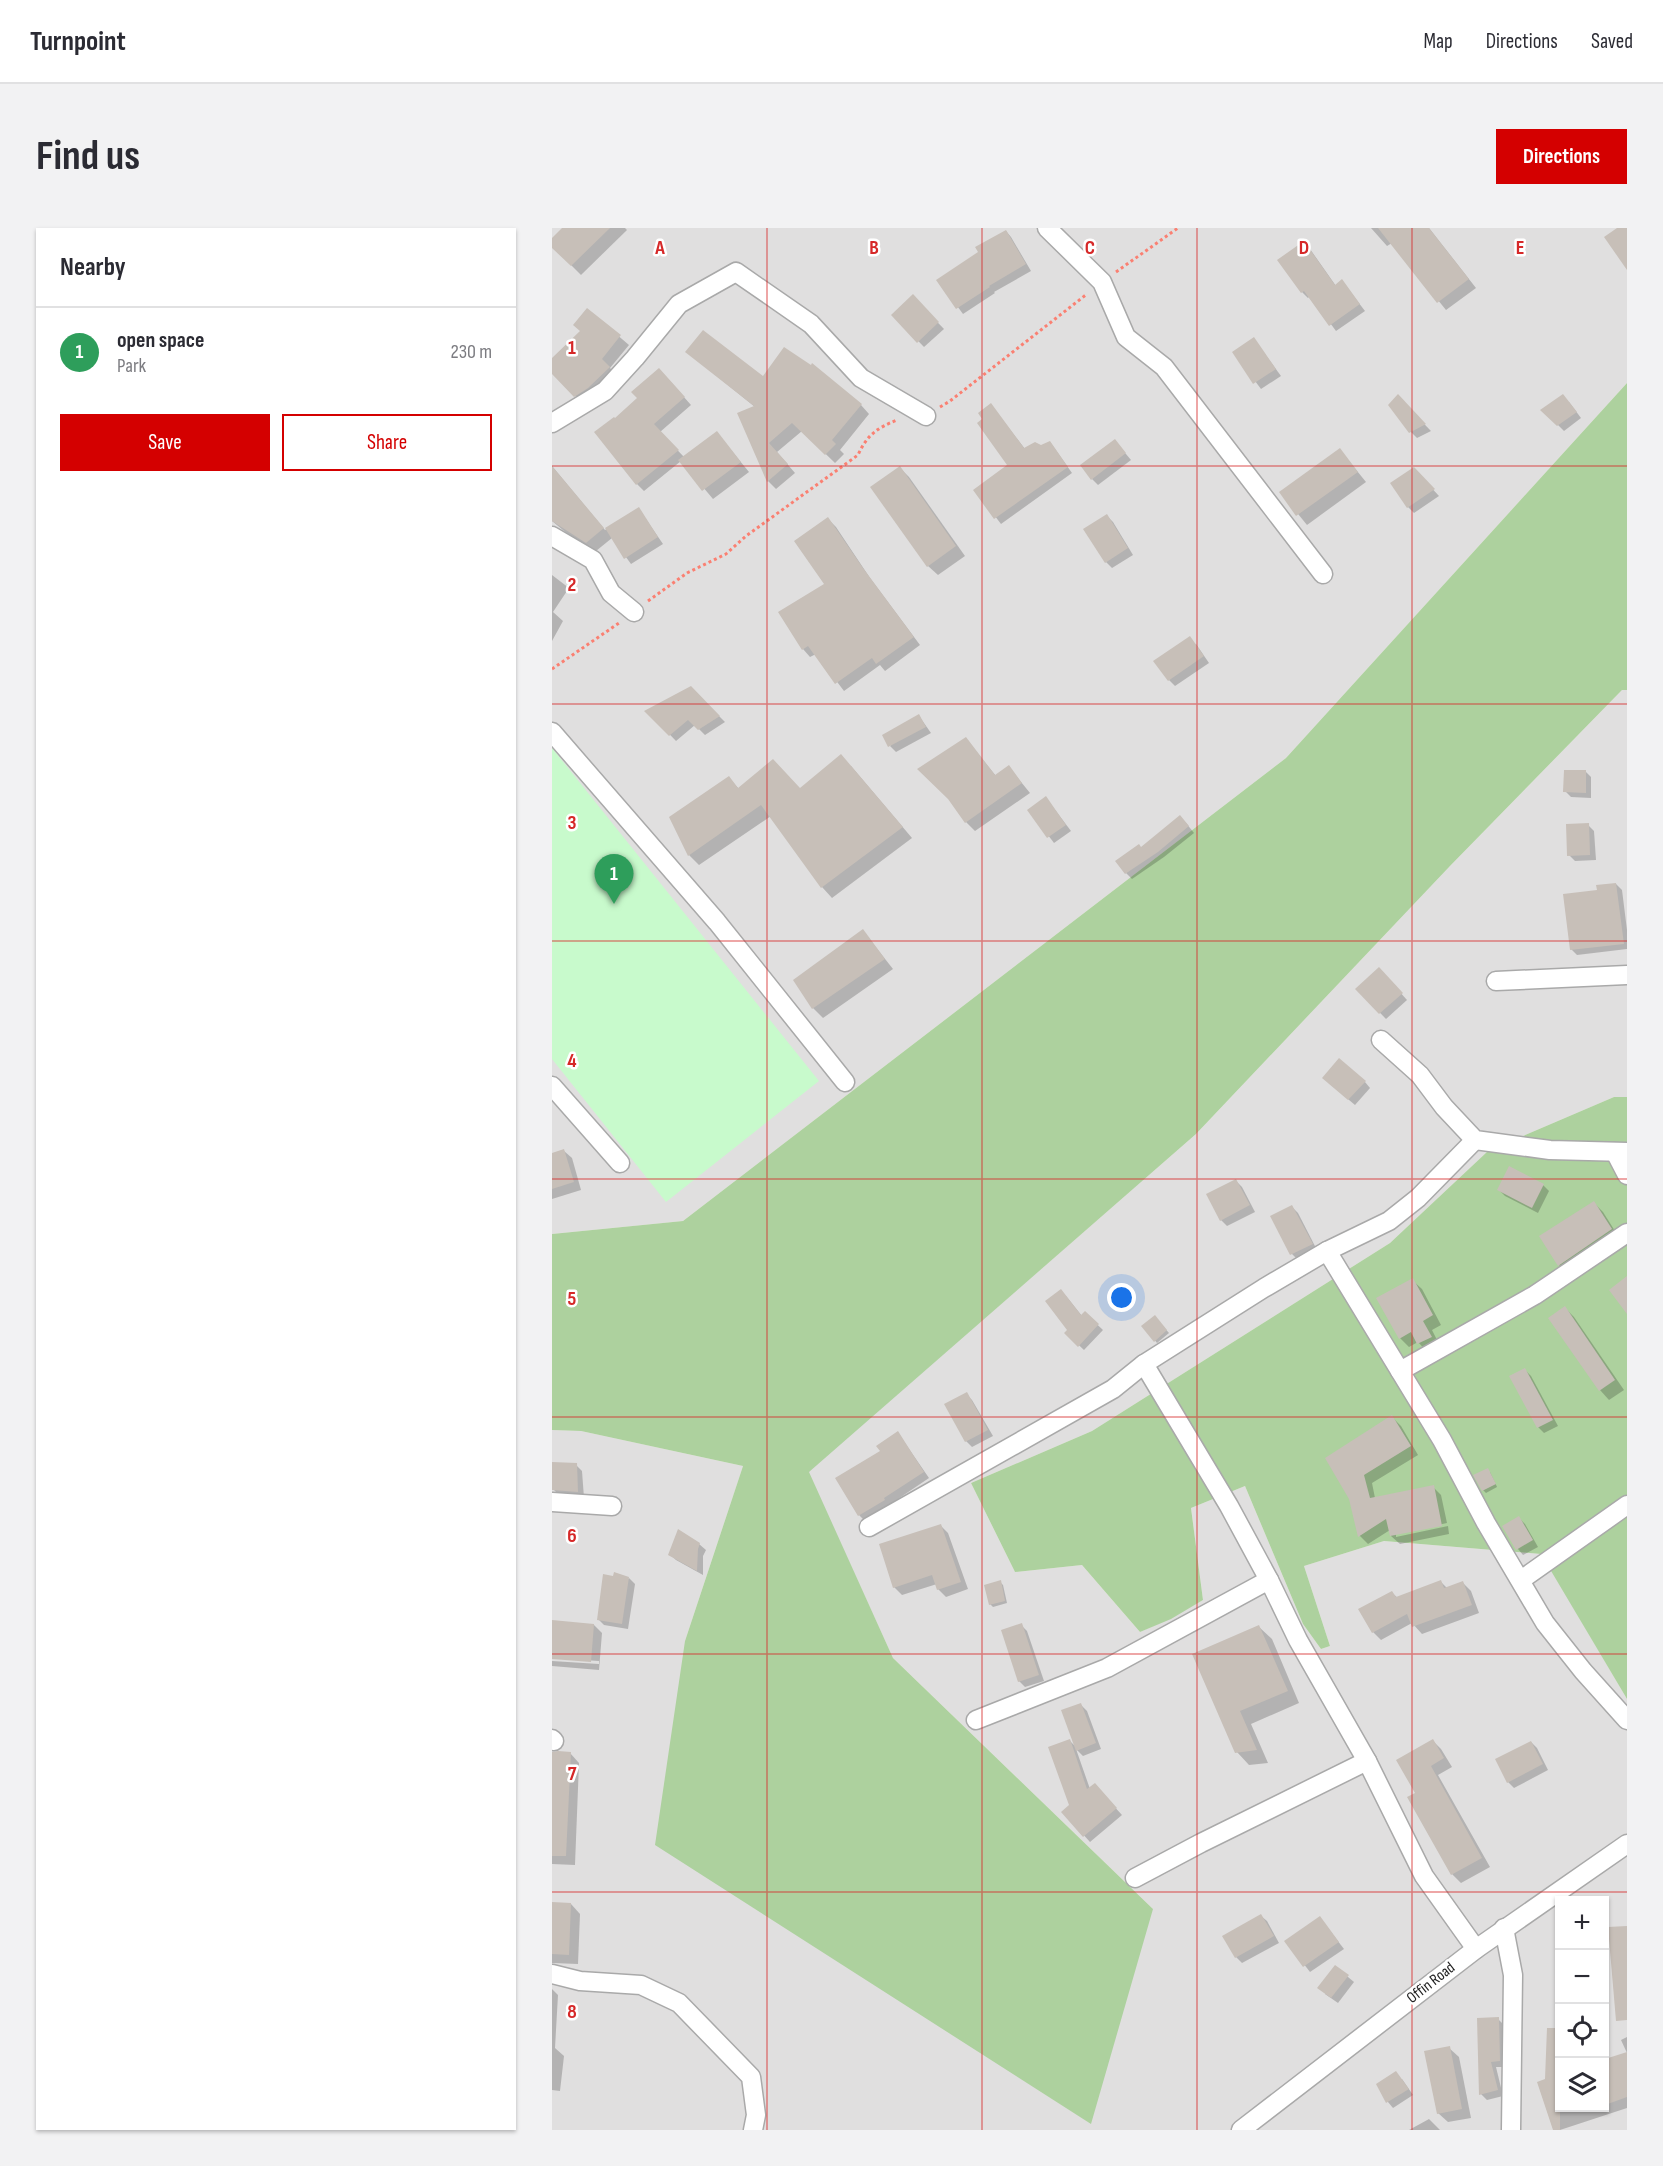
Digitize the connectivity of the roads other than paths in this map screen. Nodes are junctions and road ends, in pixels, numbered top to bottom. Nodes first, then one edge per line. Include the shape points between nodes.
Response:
1 (1047, 228) edge
2 (926, 416) road end
3 (552, 423) edge
4 (552, 536) edge
5 (1323, 574) dead end
6 (634, 612) road end
7 (552, 732) edge
8 (1627, 975) edge
9 (1496, 981) dead end
10 (1381, 1040) dead end
11 (845, 1082) dead end
12 (552, 1086) edge
13 (1475, 1140) junction
14 (1621, 1152) edge
15 (620, 1163) dead end
16 (1627, 1175) edge
17 (1627, 1233) edge
18 (1327, 1251) junction
19 (1144, 1364) junction
20 (1400, 1371) junction
21 (552, 1502) edge
22 (1627, 1505) edge
23 (612, 1506) dead end
24 (869, 1527) dead end
25 (1269, 1580) junction
26 (1521, 1580) junction
27 (976, 1720) dead end
28 (1627, 1720) edge
29 (1367, 1761) junction
30 (1627, 1844) edge
31 (1135, 1878) dead end
32 (1504, 1928) junction
33 (1476, 1949) junction
34 (552, 1974) edge
35 (753, 2130) edge
36 (1241, 2130) edge
37 (1511, 2130) edge

1 - 5 street via 1102,282 1126,337 1164,367
2 - 3 street via 861,378 811,324 736,272 679,304 605,391
4 - 6 street via 593,560 611,593
7 - 11 street via 717,922
8 - 9 street
10 - 13 street via 1419,1075
12 - 15 street
13 - 14 street via 1550,1150
13 - 18 street via 1418,1198 1389,1221
14 - 16 street
17 - 20 street via 1535,1295
18 - 19 street
18 - 20 street
19 - 24 street via 1113,1389
19 - 25 street
20 - 26 street
21 - 23 street
22 - 26 street
25 - 27 street via 1107,1668
25 - 29 street via 1298,1640
26 - 28 street via 1545,1623
29 - 31 street
29 - 33 street via 1424,1876
30 - 32 street, Offin Road
32 - 33 street, Offin Road
32 - 37 street via 1513,1975
33 - 36 street, Offin Road
34 - 35 street via 580,1981 641,1985 679,2003 751,2077 756,2115

